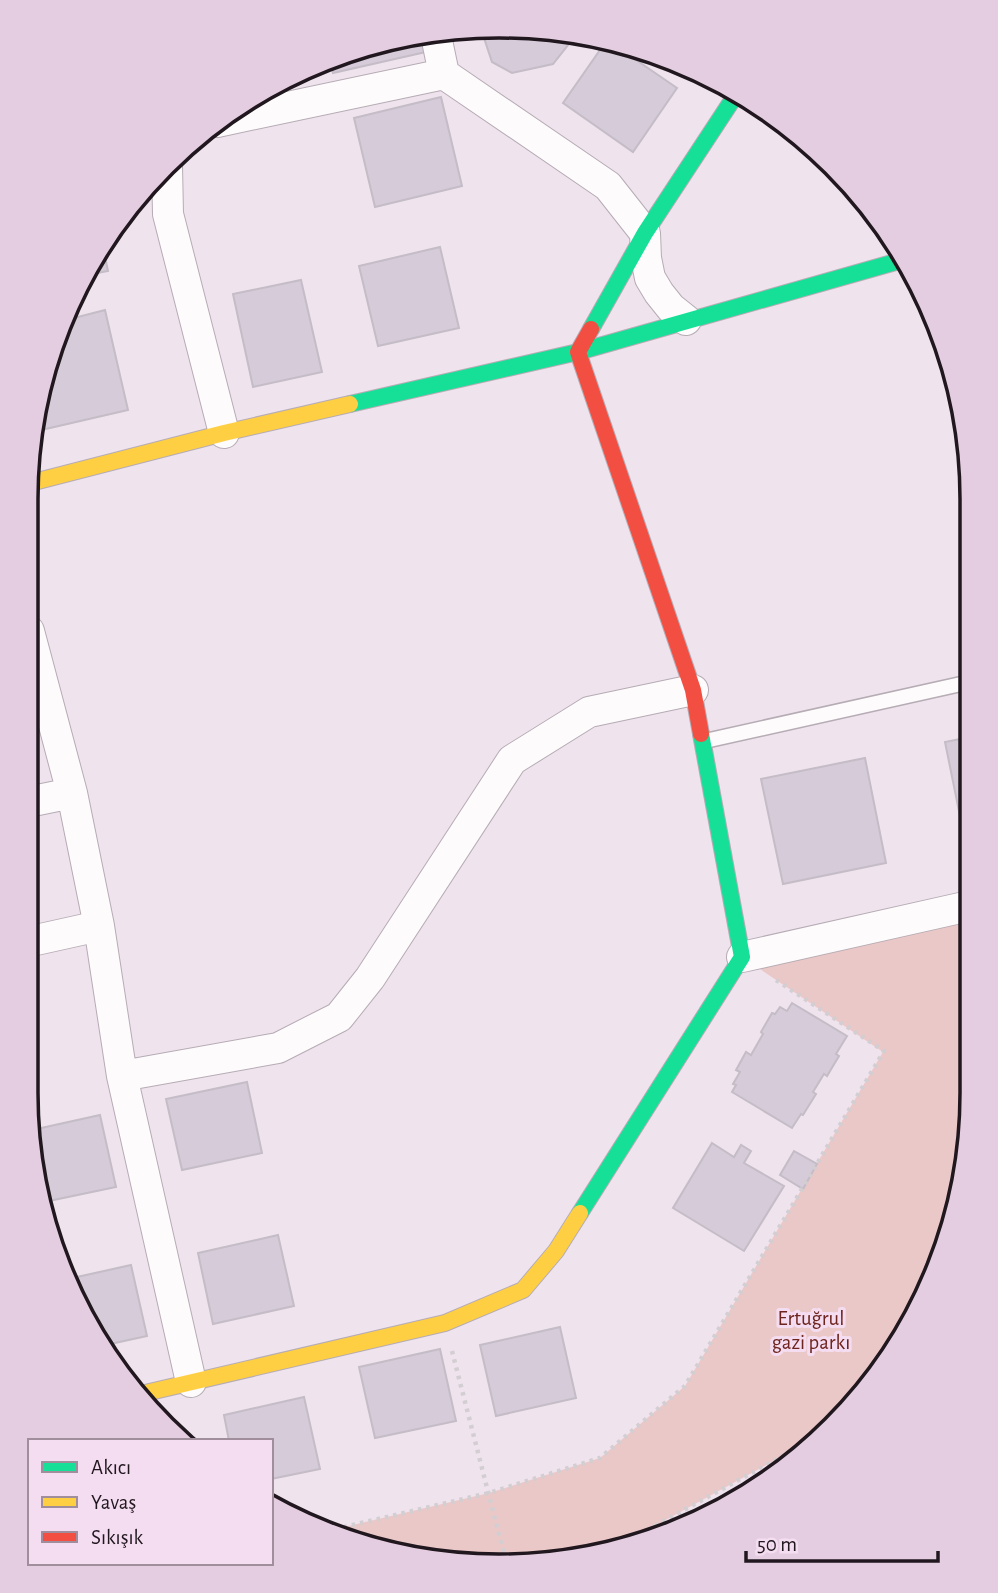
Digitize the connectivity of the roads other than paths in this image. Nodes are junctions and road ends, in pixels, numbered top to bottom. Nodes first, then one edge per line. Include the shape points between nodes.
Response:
1 (437, 42) edge
2 (444, 74) junction
3 (731, 101) edge
4 (242, 117) edge
5 (167, 179) edge
6 (645, 233) junction
7 (894, 262) edge
8 (686, 320) junction
9 (578, 352) junction
10 (224, 433) junction
11 (39, 481) edge
12 (38, 665) edge
13 (960, 684) edge
14 (693, 690) junction
15 (702, 741) junction
16 (72, 793) junction
17 (38, 800) edge
18 (960, 908) edge
19 (99, 926) junction
20 (38, 940) edge
21 (742, 957) junction
22 (122, 1076) junction
23 (191, 1382) junction
24 (148, 1392) edge

1 - 2 street
2 - 4 street
2 - 6 street via 608,186
3 - 6 street
5 - 10 street via 168,214
6 - 8 street via 650,278 671,308
6 - 9 street
7 - 8 street
8 - 9 street
9 - 10 street
9 - 14 street
10 - 11 street
12 - 16 street
13 - 15 lane
14 - 15 street
14 - 22 street via 589,712 512,760 339,1017 278,1048
15 - 21 street
16 - 17 street
16 - 19 street
18 - 21 street
19 - 20 street
19 - 22 street
21 - 23 street via 556,1251 523,1290 445,1323
22 - 23 street
23 - 24 street

